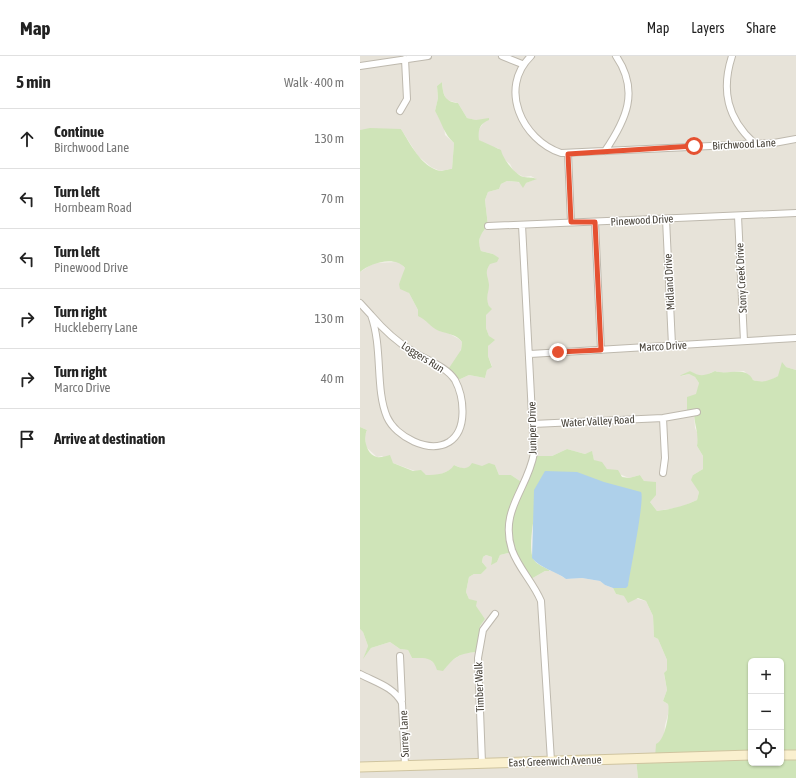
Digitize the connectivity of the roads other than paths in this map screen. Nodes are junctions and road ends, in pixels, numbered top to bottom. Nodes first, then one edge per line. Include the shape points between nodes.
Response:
1 (428, 56) edge
2 (502, 56) edge
3 (531, 56) edge
4 (616, 56) edge
5 (732, 56) edge
6 (406, 59) junction
7 (522, 64) junction
8 (360, 66) edge
9 (400, 111) dead end
10 (796, 139) edge
11 (754, 143) junction
12 (605, 151) junction
13 (568, 154) junction
14 (796, 213) edge
15 (738, 216) junction
16 (666, 219) junction
17 (571, 222) junction
18 (595, 222) junction
19 (522, 225) junction
20 (488, 226) dead end
21 (360, 304) edge
22 (371, 315) junction
23 (796, 338) edge
24 (744, 341) junction
25 (672, 346) junction
26 (601, 350) junction
27 (530, 354) junction
28 (696, 412) dead end
29 (663, 418) junction
30 (533, 424) junction
31 (663, 473) dead end
32 (495, 614) dead end
33 (400, 656) dead end
34 (360, 674) edge
35 (402, 703) junction
36 (748, 755) edge
37 (784, 755) edge
38 (796, 755) edge
39 (550, 761) junction
40 (482, 763) junction
41 (405, 765) junction
42 (360, 767) edge

1 - 6 street
2 - 7 street
3 - 7 street
4 - 12 street via 626,76 630,95 622,121
5 - 11 street via 726,79 728,102 737,125
6 - 8 street
6 - 9 street via 407,98
7 - 13 street, Birchwood Lane via 518,74 516,97 525,127 541,144
10 - 11 street, Birchwood Lane
11 - 12 street, Birchwood Lane
12 - 13 street, Birchwood Lane
13 - 17 street
14 - 15 street, Pinewood Drive
15 - 16 street, Pinewood Drive
15 - 24 street, Stony Creek Drive
16 - 18 street, Pinewood Drive
16 - 25 street, Midland Drive
17 - 18 street, Pinewood Drive
17 - 19 street, Pinewood Drive
18 - 26 street
19 - 20 street, Pinewood Drive
19 - 27 street, Juniper Drive
21 - 22 street, Loggers Run
22 - 22 street, Loggers Run via 379,351 383,402 393,428 419,443 447,443 453,439 462,418 462,401 454,379 441,367 399,342
23 - 24 street, Marco Drive
24 - 25 street, Marco Drive
25 - 26 street, Marco Drive
26 - 27 street, Marco Drive
27 - 30 street, Juniper Drive
28 - 29 street
29 - 30 street, Water Valley Road
29 - 31 street
30 - 39 street, Juniper Drive via 532,465 529,475 515,497 509,532 512,550 541,601
32 - 40 street, Timber Walk via 483,630 478,658
33 - 35 street, Surrey Lane
34 - 35 street, Surrey Lane via 398,695
35 - 41 street, Surrey Lane
36 - 39 street, East Greenwich Avenue
37 - 38 street
39 - 40 street, East Greenwich Avenue
40 - 41 street, East Greenwich Avenue
41 - 42 street, East Greenwich Avenue

